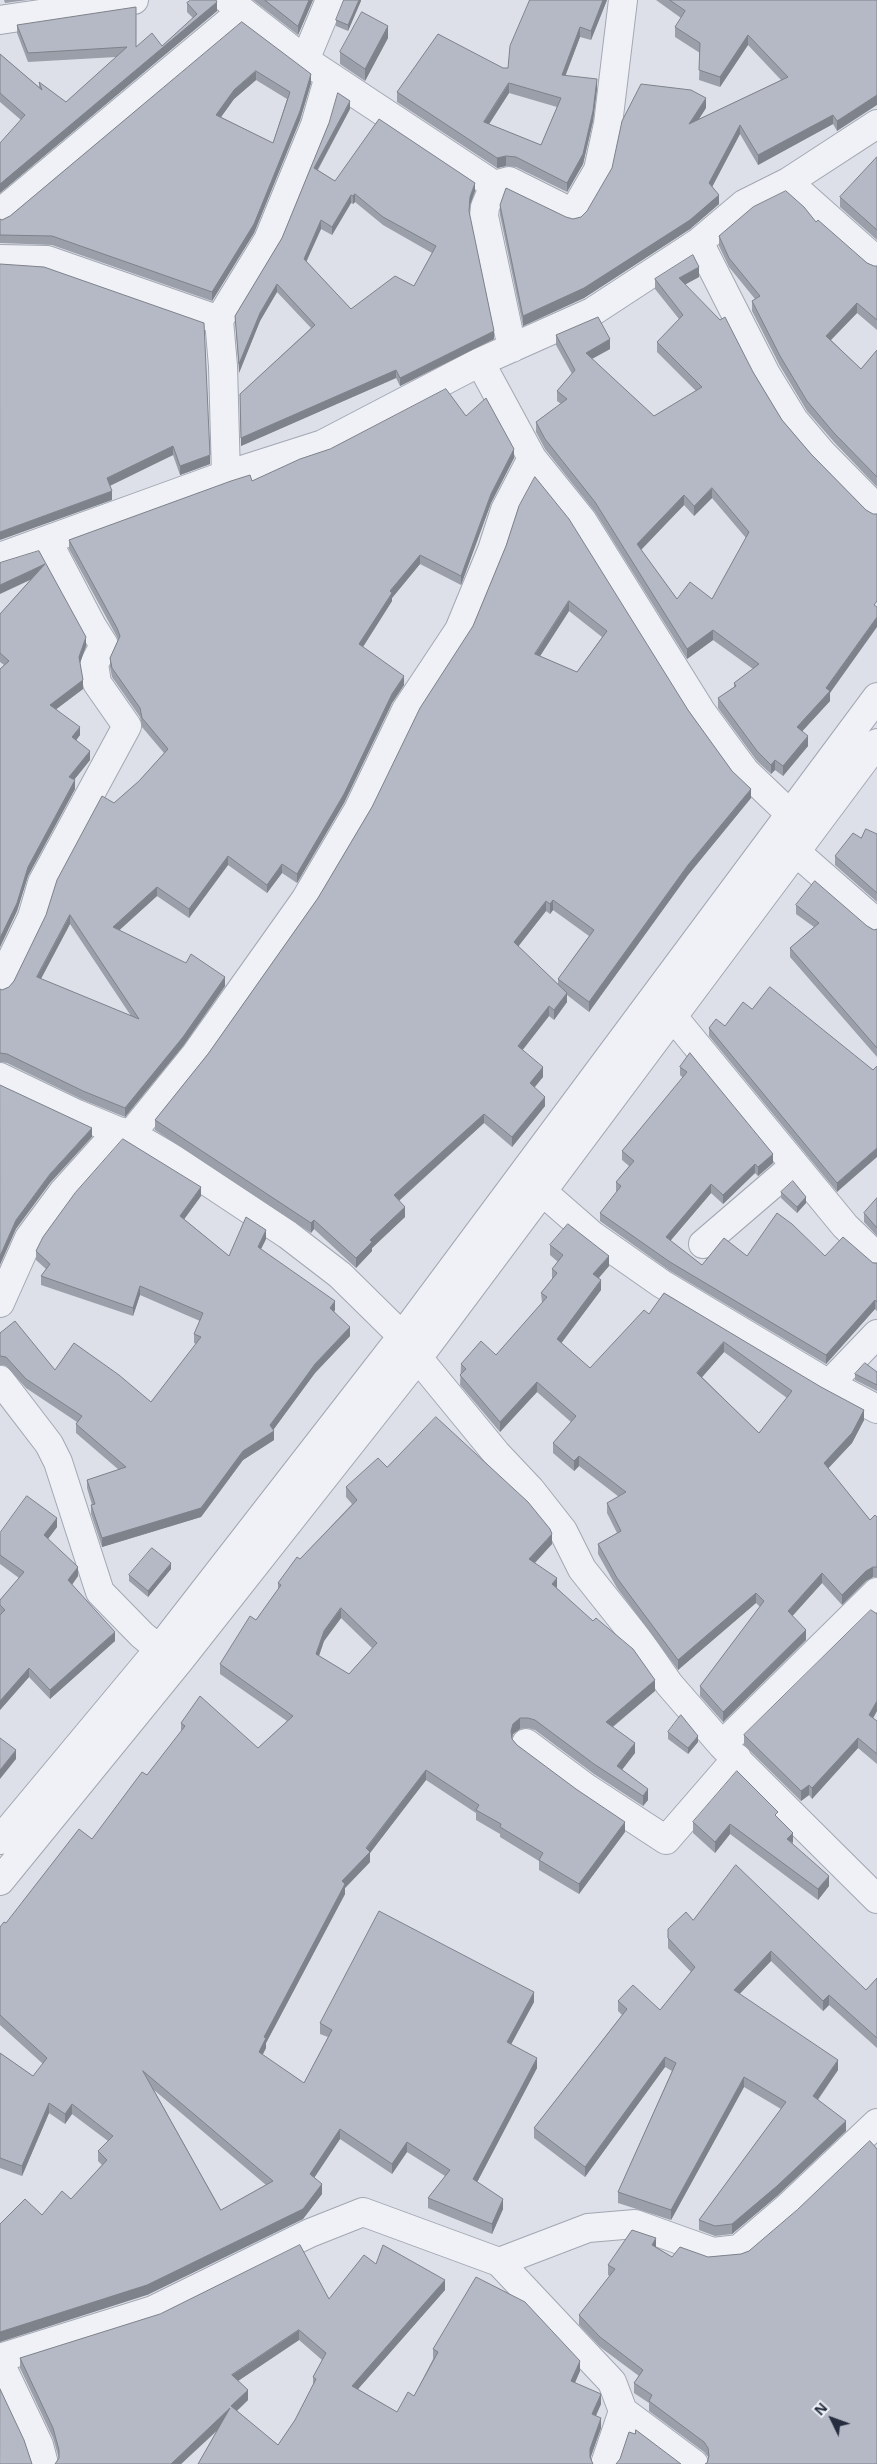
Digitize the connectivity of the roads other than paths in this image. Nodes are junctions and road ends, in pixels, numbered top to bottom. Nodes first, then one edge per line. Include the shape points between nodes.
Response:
1 (134, 0) edge
2 (330, 0) edge
3 (623, 0) edge
4 (235, 5) edge
5 (0, 20) edge
6 (305, 60) junction
7 (330, 76) junction
8 (877, 124) edge
9 (788, 182) junction
10 (494, 185) junction
11 (0, 213) edge
12 (699, 242) junction
13 (0, 259) edge
14 (877, 261) edge
15 (219, 320) junction
16 (512, 348) junction
17 (480, 362) junction
18 (532, 458) junction
19 (226, 475) junction
20 (877, 509) edge
21 (46, 540) junction
22 (0, 557) edge
23 (877, 697) edge
24 (877, 743) edge
25 (791, 815) junction
26 (796, 852) junction
27 (877, 923) edge
28 (0, 983) edge
29 (674, 1018) junction
30 (0, 1077) edge
31 (124, 1133) junction
32 (795, 1165) junction
33 (544, 1193) junction
34 (703, 1244) dead end
35 (877, 1257) edge
36 (0, 1303) edge
37 (877, 1334) edge
38 (402, 1336) junction
39 (418, 1358) junction
40 (0, 1380) edge
41 (829, 1384) junction
42 (877, 1409) edge
43 (877, 1592) edge
44 (159, 1648) junction
45 (526, 1742) dead end
46 (729, 1751) junction
47 (0, 1840) edge
48 (0, 1881) edge
49 (877, 1899) edge
50 (877, 2123) edge
51 (499, 2262) junction
52 (0, 2358) edge
53 (0, 2364) edge
54 (623, 2411) junction
55 (44, 2464) edge
56 (605, 2464) edge
57 (694, 2464) edge

1 - 5 street
2 - 6 street
3 - 10 street via 608,124 598,170 573,213 509,181
4 - 6 street
4 - 11 street
6 - 7 street
7 - 10 street
7 - 15 street via 316,125 268,240
8 - 9 street
9 - 12 street via 744,204
9 - 14 street
10 - 16 street via 484,216
12 - 16 street via 592,312
12 - 20 street via 766,374 794,420
13 - 15 street via 47,260
15 - 19 street
16 - 17 street
17 - 18 street
17 - 19 street via 323,444
18 - 25 street via 582,520 701,711 745,771
18 - 31 street via 505,510 459,630 406,710 358,810 299,908 195,1054
19 - 21 street
21 - 22 street
21 - 28 street via 104,645 94,664 97,683 126,726 42,883 32,917
23 - 25 street
24 - 26 street
25 - 38 street
26 - 27 street
26 - 29 street
29 - 32 street
29 - 33 street
30 - 31 street
31 - 36 street via 63,1192 29,1238
31 - 38 street via 172,1158 288,1235 340,1275
32 - 34 street
32 - 35 street via 845,1226
33 - 39 street
33 - 41 street via 592,1235 662,1284
37 - 41 street
38 - 44 street
39 - 46 street via 530,1489 562,1531 582,1569 669,1684
39 - 48 street
40 - 44 street via 49,1444 58,1462 100,1592
41 - 42 street
43 - 46 street
44 - 47 street
45 - 46 street via 585,1787 666,1840
46 - 49 street
50 - 51 street via 739,2249 713,2252 635,2224 588,2228
51 - 52 street via 362,2212 310,2233 153,2310
51 - 54 street via 612,2382
53 - 55 street via 39,2445
54 - 56 street
54 - 57 street

